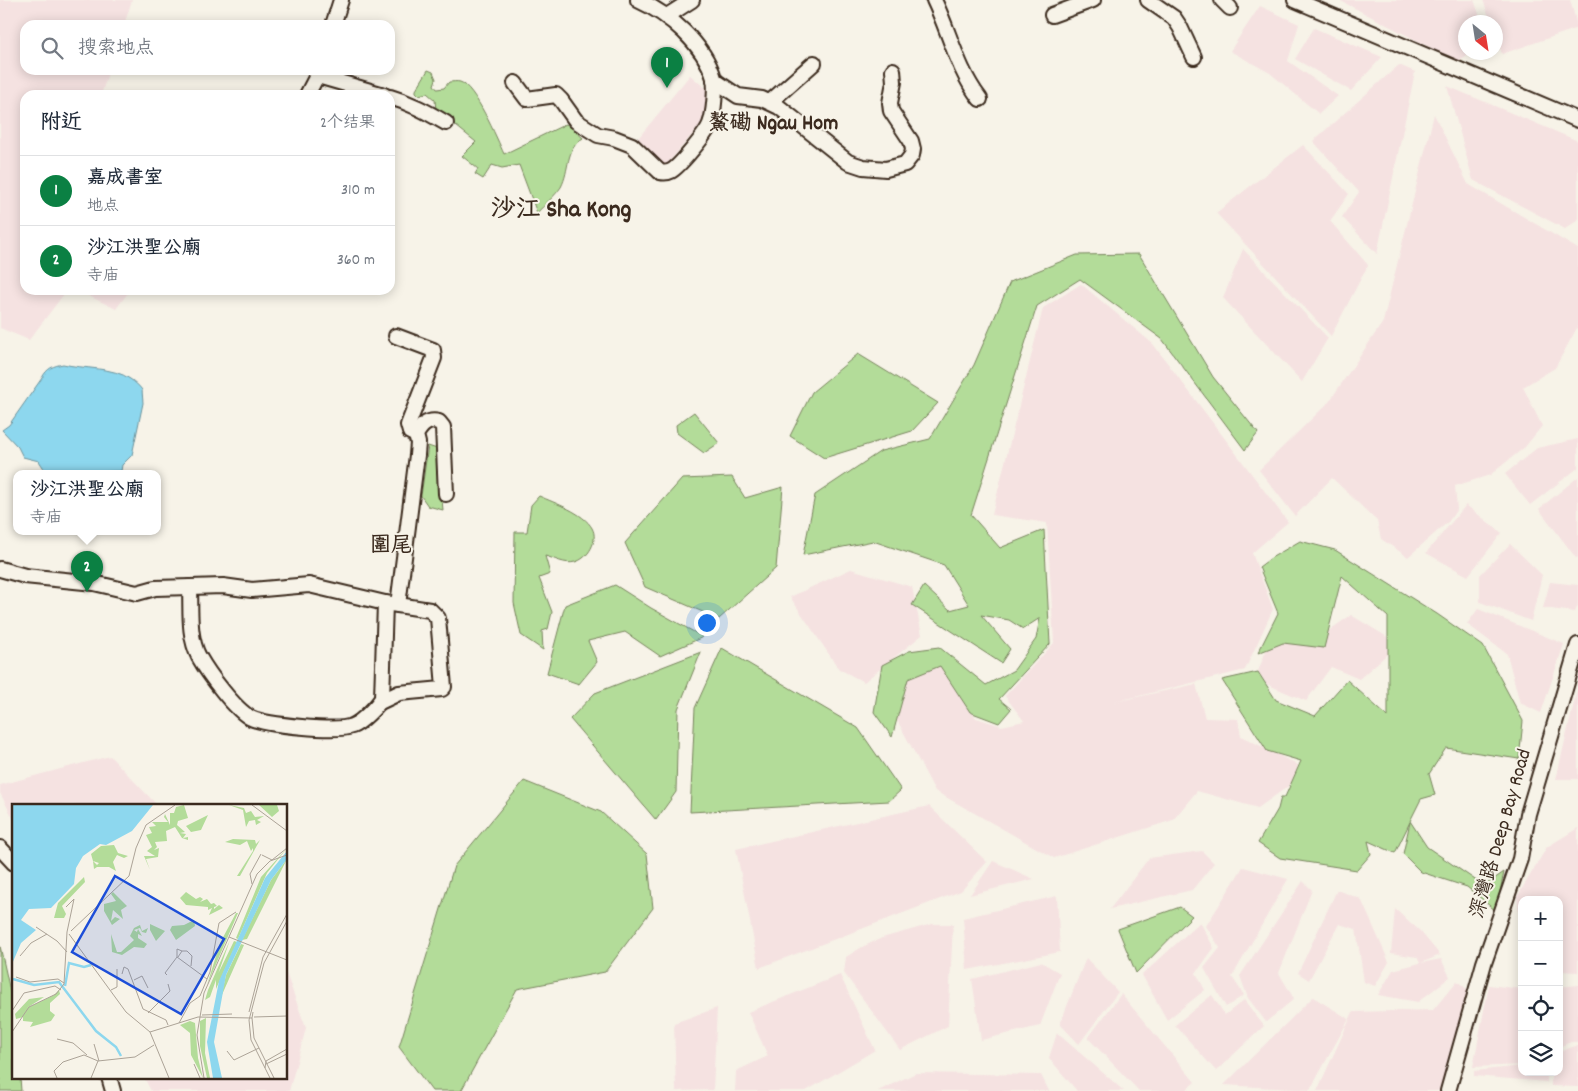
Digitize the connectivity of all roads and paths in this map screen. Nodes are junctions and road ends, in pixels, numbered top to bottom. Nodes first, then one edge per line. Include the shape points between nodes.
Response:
1 (341, 0) edge
2 (638, 0) edge
3 (692, 0) edge
4 (934, 0) edge
5 (1148, 0) edge
6 (1295, 0) edge
7 (1097, 1) edge
8 (1052, 15) dead end
9 (667, 16) junction
10 (335, 20) edge
11 (1194, 57) dead end
12 (814, 63) dead end
13 (893, 70) dead end
14 (318, 75) edge
15 (325, 75) edge
16 (714, 80) junction
17 (515, 83) dead end
18 (310, 90) edge
19 (369, 90) edge
20 (395, 98) edge
21 (980, 99) dead end
22 (770, 102) junction
23 (1578, 120) edge
24 (446, 124) dead end
25 (396, 336) dead end
26 (416, 436) junction
27 (446, 494) dead end
28 (0, 569) edge
29 (190, 587) junction
30 (392, 604) junction
31 (1578, 645) edge
32 (380, 702) junction
33 (0, 848) edge
34 (12, 862) edge
35 (109, 1078) edge
36 (113, 1091) edge
37 (1448, 1091) edge

1 - 10 street
2 - 9 street
3 - 9 street
4 - 21 street via 959,64
5 - 11 street via 1174,18
6 - 23 street
7 - 8 street
9 - 16 street via 699,49
12 - 22 street
13 - 22 street via 890,104 913,149 909,160 898,167 875,168 848,162
14 - 18 street
15 - 19 street
16 - 17 street via 710,124 677,167 664,173 632,145 598,135 576,121 556,95 527,100
16 - 22 street via 738,96
20 - 24 street via 408,102
25 - 26 street via 434,352 408,425
26 - 27 street via 429,422 439,422 443,427
26 - 30 street via 417,455
28 - 29 street via 25,576 94,583 137,594 155,588
29 - 30 street via 223,586 252,590 309,585
29 - 32 street via 195,648 224,691 251,718 321,728 346,727 355,725
30 - 32 street
30 - 32 street via 424,608 438,618 444,687 399,693
31 - 37 street, 深灣路 Deep Bay Road via 1528,814 1520,860 1484,962
33 - 34 street
35 - 36 street

